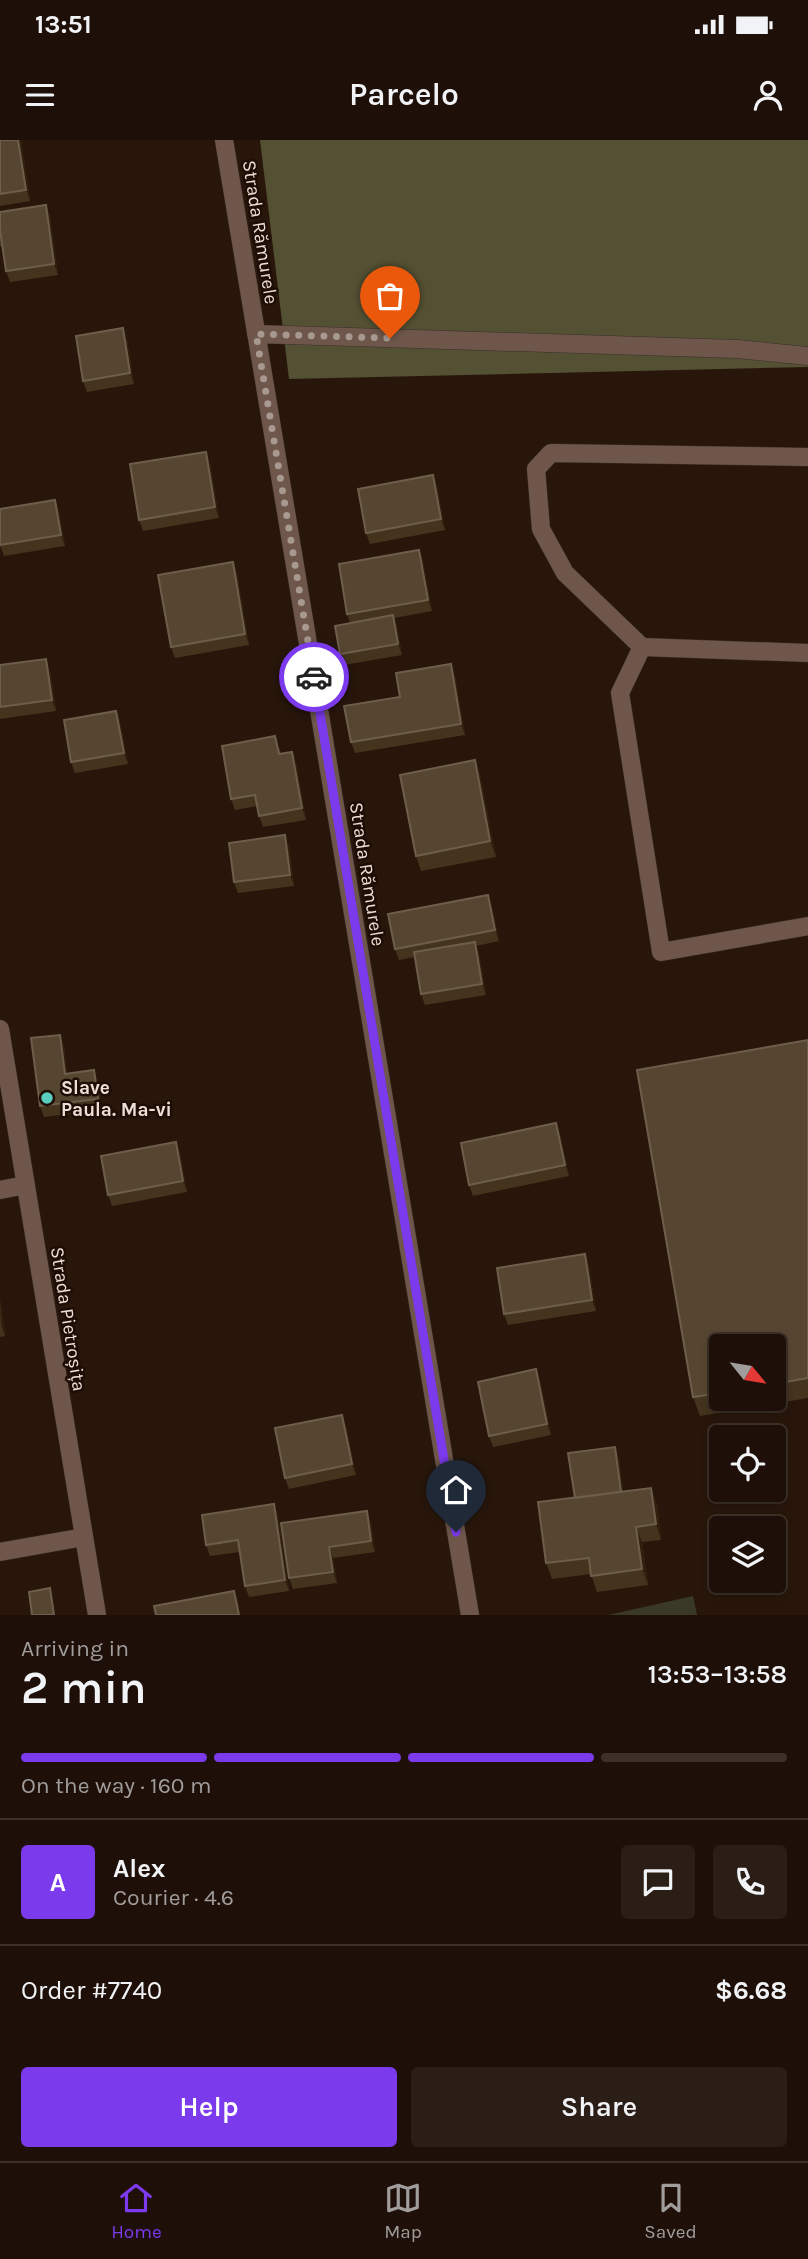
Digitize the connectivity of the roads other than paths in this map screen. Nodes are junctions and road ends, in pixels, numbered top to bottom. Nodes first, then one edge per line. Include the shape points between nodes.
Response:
1 (224, 140) edge
2 (256, 334) junction
3 (808, 356) edge
4 (808, 457) edge
5 (642, 646) junction
6 (808, 653) edge
7 (808, 926) edge
8 (0, 1030) edge
9 (26, 1185) junction
10 (0, 1189) edge
11 (84, 1537) junction
12 (0, 1552) edge
13 (97, 1615) edge
14 (470, 1615) edge

1 - 2 street, Strada Rămurele
2 - 3 street via 737,349
2 - 14 street, Strada Rămurele
4 - 5 street via 551,453 536,469 541,529 565,573
5 - 6 street
5 - 7 street via 620,693 661,952
8 - 9 street, Strada Pietroșița
9 - 10 street
9 - 11 street, Strada Pietroșița
11 - 12 street
11 - 13 street, Strada Pietroșița

